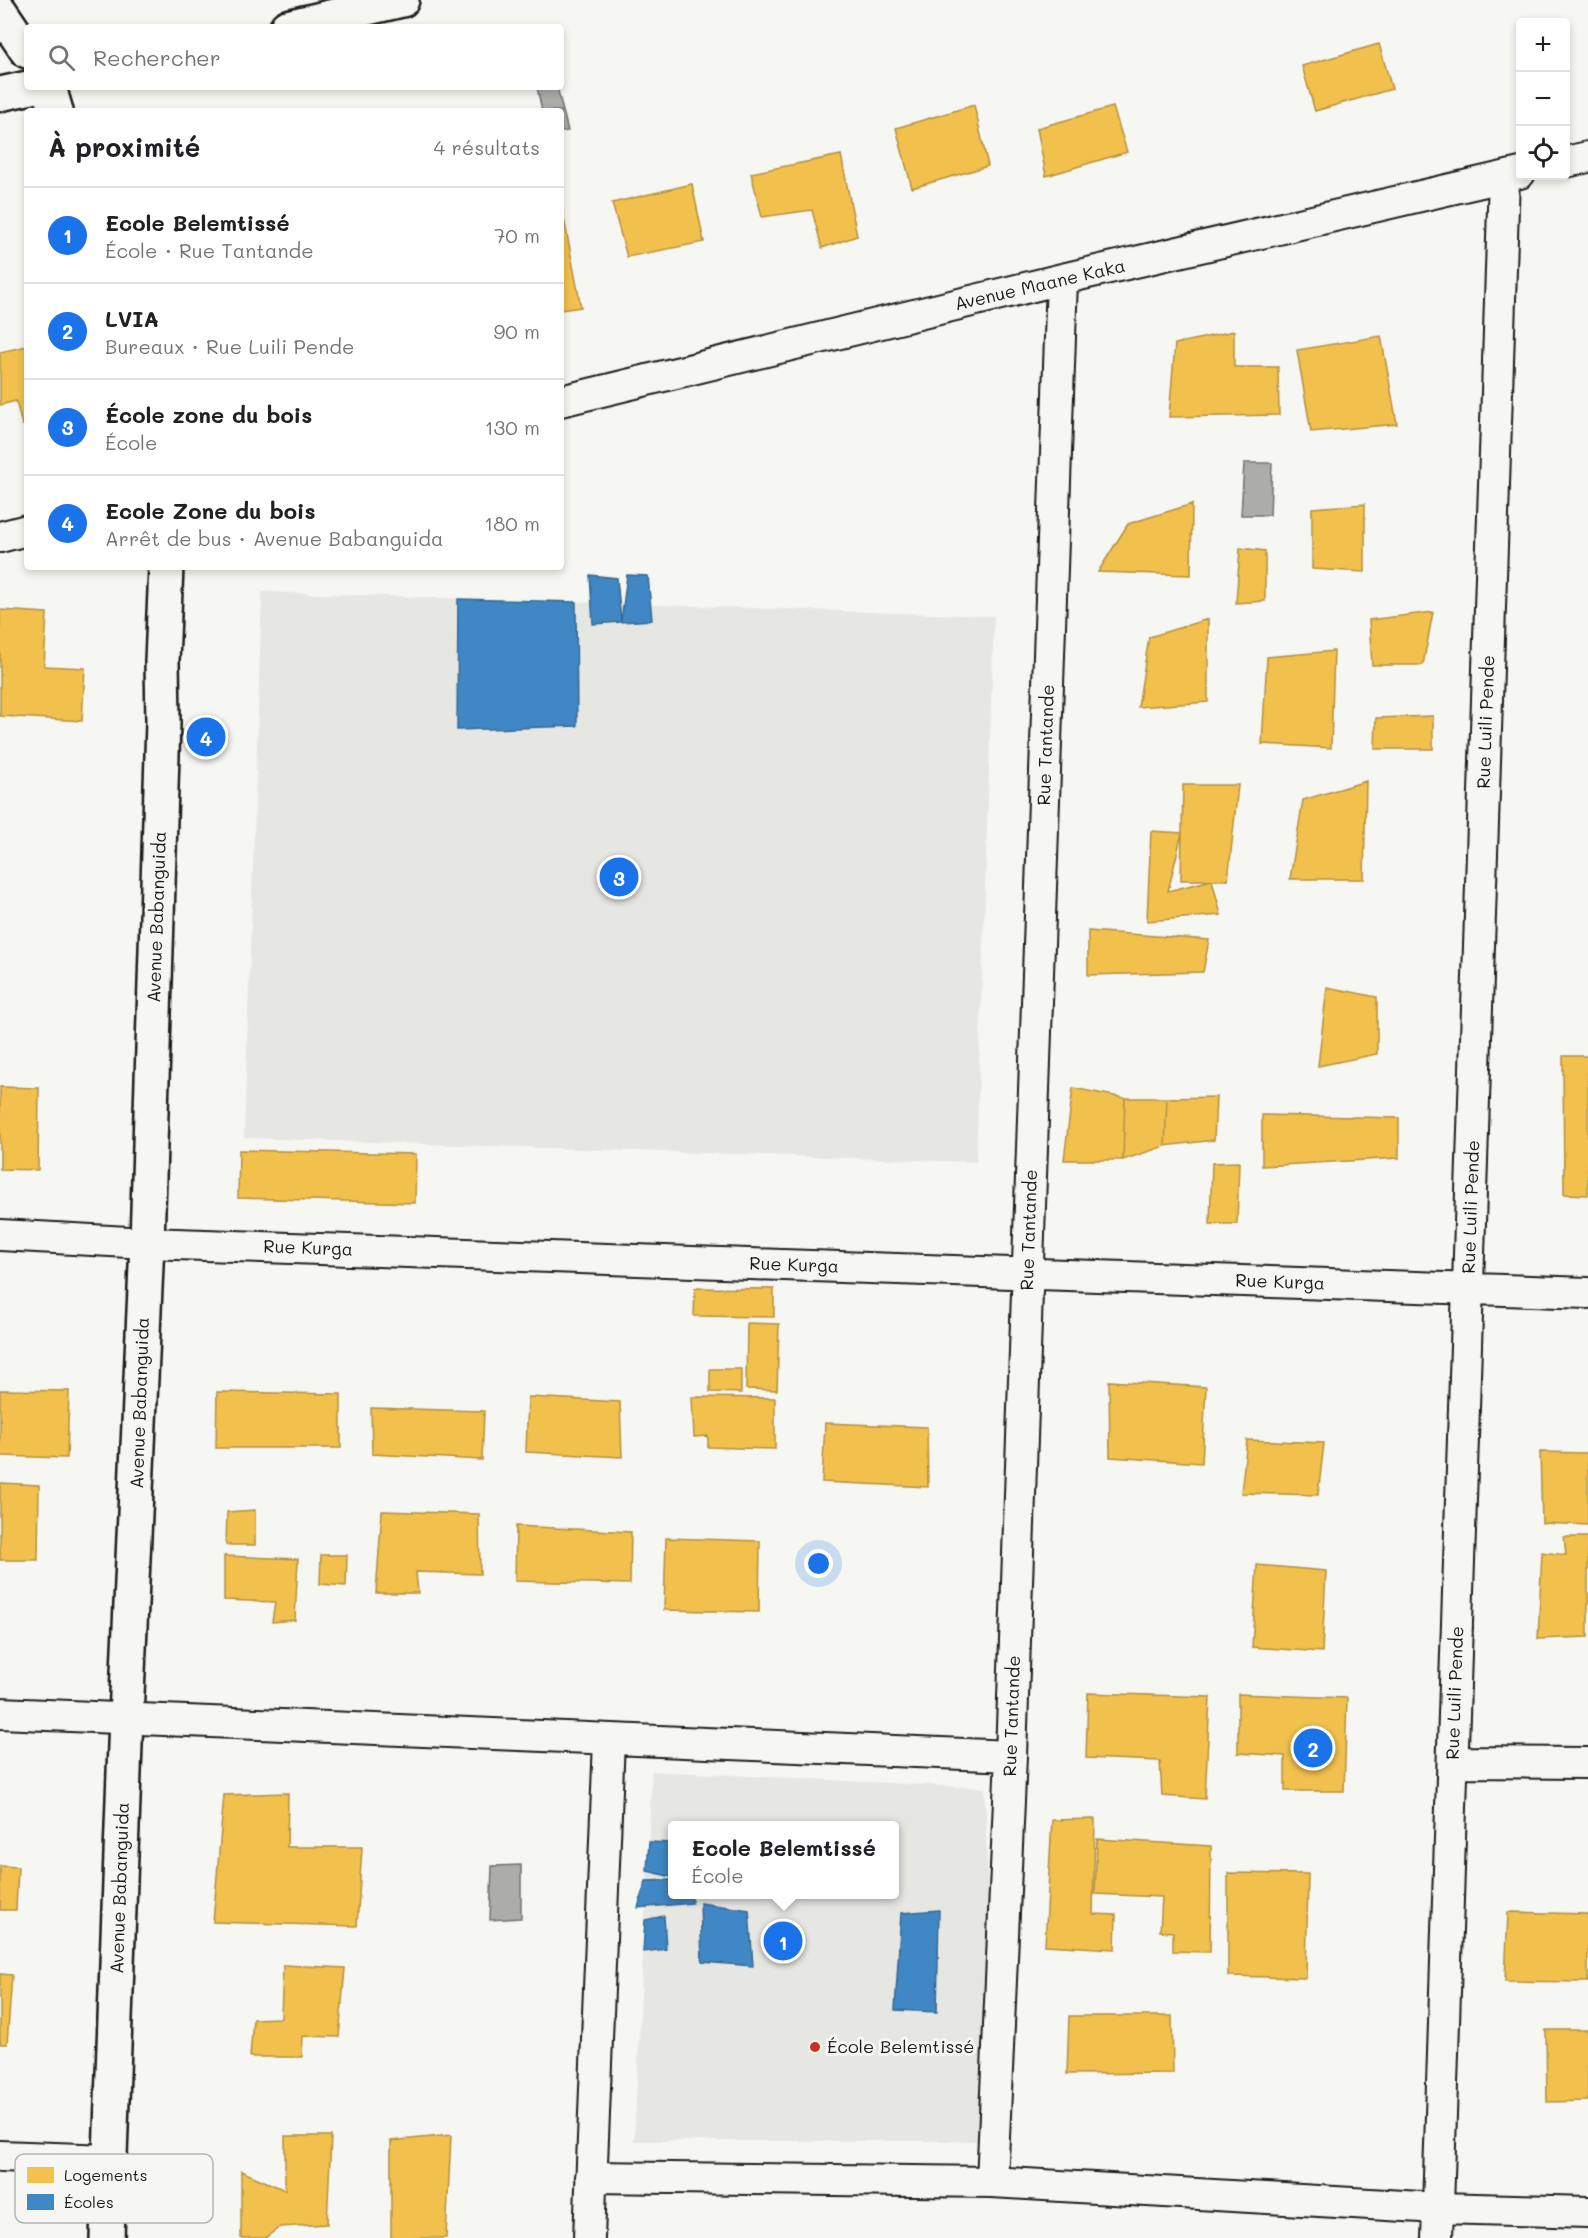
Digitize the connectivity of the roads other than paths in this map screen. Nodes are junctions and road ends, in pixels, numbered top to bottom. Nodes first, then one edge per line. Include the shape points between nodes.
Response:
1 (402, 0) edge
2 (0, 11) edge
3 (300, 24) edge
4 (24, 47) edge
5 (24, 89) edge
6 (51, 90) edge
7 (0, 94) edge
8 (55, 108) edge
9 (1588, 157) edge
10 (1570, 161) edge
11 (1512, 175) edge
12 (1062, 279) junction
13 (564, 400) edge
14 (24, 531) edge
15 (0, 537) edge
16 (166, 570) edge
17 (0, 1235) edge
18 (147, 1243) junction
19 (1028, 1273) junction
20 (1468, 1289) junction
21 (1588, 1293) edge
22 (0, 1713) edge
23 (126, 1717) junction
24 (609, 1740) junction
25 (1011, 1756) junction
26 (1453, 1762) junction
27 (1588, 1763) edge
28 (109, 2154) edge
29 (0, 2156) edge
30 (15, 2157) edge
31 (591, 2177) junction
32 (992, 2182) junction
33 (1438, 2208) junction
34 (1588, 2212) edge
35 (107, 2223) edge
36 (107, 2238) edge
37 (589, 2238) edge
38 (1437, 2238) edge

1 - 3 main road
2 - 4 main road
5 - 7 main road
6 - 8 main road
9 - 10 street
11 - 12 street, Avenue Maane Kaka
11 - 20 street, Rue Luili Pende
12 - 13 street, Avenue Maane Kaka
12 - 19 street, Rue Tantande
14 - 15 street
16 - 18 main road, Avenue Babanguida
17 - 18 street, Rue Kurga
18 - 19 street, Rue Kurga
18 - 23 main road, Avenue Babanguida
19 - 20 street, Rue Kurga
19 - 25 street, Rue Tantande
20 - 21 street, Rue Kurga
20 - 26 street, Rue Luili Pende
22 - 23 street
23 - 24 street
23 - 28 main road, Avenue Babanguida
24 - 25 street
24 - 31 street
25 - 32 street, Rue Tantande
26 - 27 street
26 - 33 street, Rue Luili Pende
29 - 30 street
31 - 32 street
31 - 37 street
32 - 33 street
33 - 34 street
33 - 38 street, Rue Luili Pende
35 - 36 main road, Avenue Babanguida

